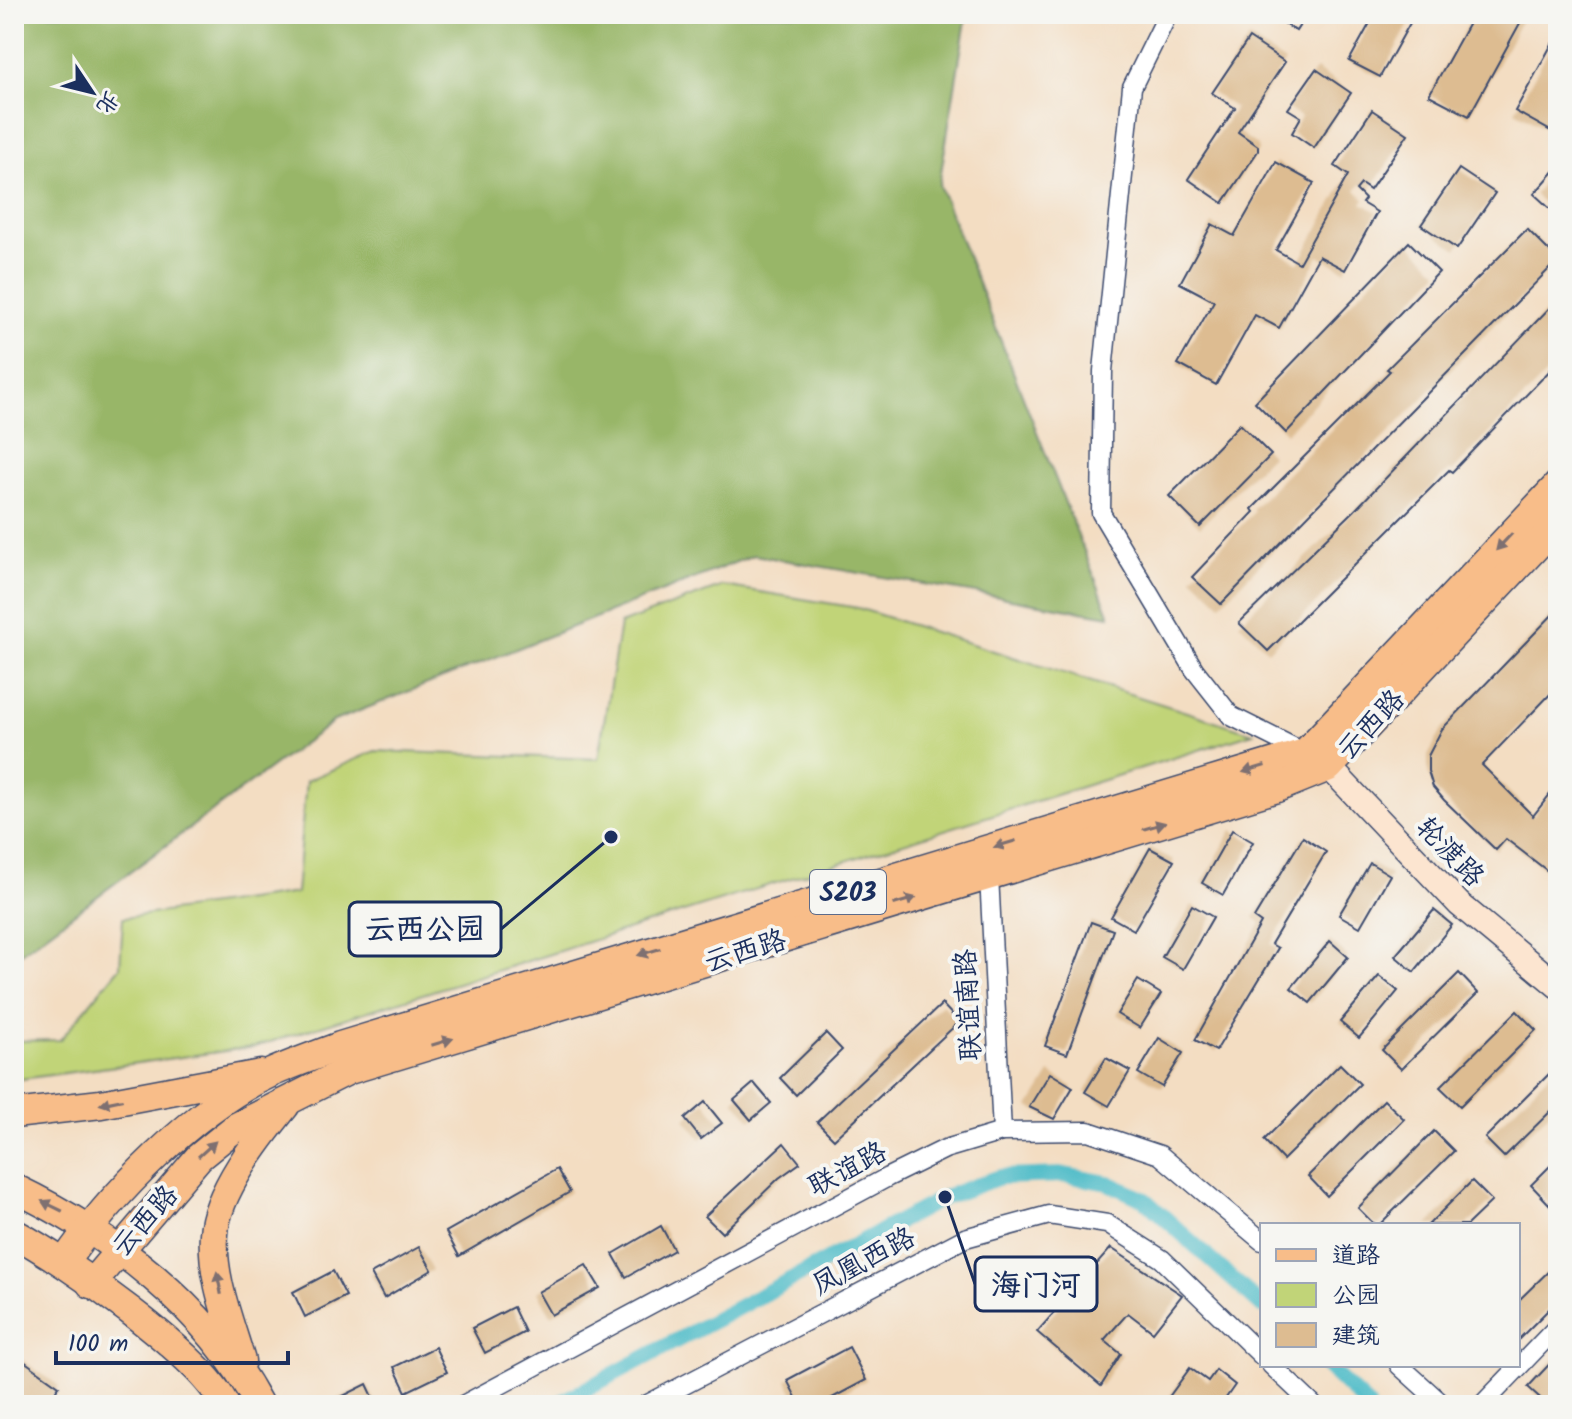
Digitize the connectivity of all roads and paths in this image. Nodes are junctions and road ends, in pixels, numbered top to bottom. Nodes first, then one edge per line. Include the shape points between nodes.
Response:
1 (1168, 14) edge
2 (1558, 485) edge
3 (1558, 523) edge
4 (1317, 760) junction
5 (989, 875) junction
6 (1558, 986) edge
7 (270, 1073) junction
8 (291, 1099) junction
9 (14, 1114) edge
10 (1002, 1132) junction
11 (14, 1188) edge
12 (88, 1228) junction
13 (14, 1233) edge
14 (1260, 1239) edge
15 (118, 1249) junction
16 (64, 1263) junction
17 (91, 1284) junction
18 (1558, 1326) edge
19 (1260, 1354) edge
20 (1520, 1366) edge
21 (1273, 1367) edge
22 (1401, 1367) edge
23 (1519, 1367) edge
24 (254, 1395) edge
25 (225, 1405) edge
26 (463, 1405) edge
27 (646, 1405) edge
28 (1313, 1405) edge
29 (1443, 1405) edge
30 (1482, 1405) edge

1 - 4 street via 1132,87 1103,371 1101,513 1194,669 1231,716
2 -> 4 main road, 云西路 / S203
3 - 4 main road, 云西路 / S203
5 -> 4 main road, 云西路 / S203 via 1277,788
4 - 6 main road, 轮渡路 via 1459,904
4 -> 7 main road, 云西路 / S203 via 340,1046
8 -> 5 main road, 云西路 / S203 via 349,1070
5 - 10 street, 联谊南路
7 -> 9 main road, 云西路
7 - 12 main road, 云西路 / S203 via 195,1121
15 -> 8 main road, 云西路 / S203 via 219,1139
24 -> 8 main road via 218,1281 215,1226 222,1200
10 - 14 street, 联谊路 via 1088,1131 1160,1155
10 - 26 street, 联谊路 via 945,1149 888,1177
12 -> 11 main road
12 - 15 main road
12 - 16 main road, 云西路 / S203
13 - 16 main road
15 - 17 main road, 云西路 / S203
15 - 24 main road via 200,1321
16 - 17 main road
17 - 25 main road via 163,1337
18 - 20 street
19 - 27 street, 凤凰西路 via 1162,1259 1107,1224 1049,1215 965,1238
21 - 28 street
22 - 29 street
23 - 30 street

